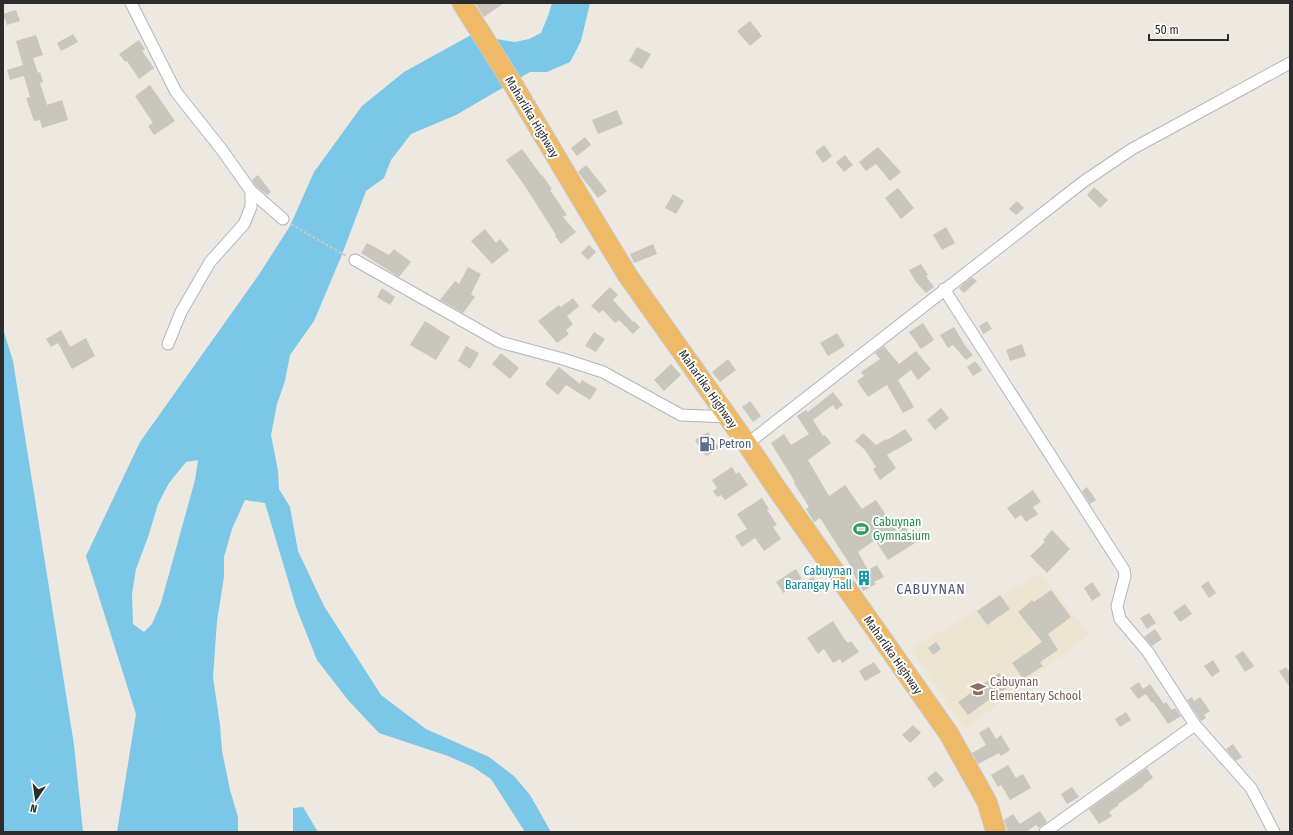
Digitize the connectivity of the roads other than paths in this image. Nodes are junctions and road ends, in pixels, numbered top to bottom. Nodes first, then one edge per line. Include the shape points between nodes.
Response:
1 (131, 3) edge
2 (462, 3) edge
3 (1290, 63) edge
4 (251, 191) junction
5 (283, 219) road end
6 (355, 260) road end
7 (944, 289) junction
8 (168, 344) dead end
9 (728, 417) junction
10 (747, 444) junction
11 (1195, 725) junction
12 (996, 832) edge
13 (1045, 832) edge
14 (1274, 832) edge

1 - 4 street via 176,92
2 - 9 highway, Maharlika Highway via 628,276
3 - 7 street via 1132,149 1083,182
4 - 5 street
4 - 8 street via 251,207 244,224 210,262 181,312
6 - 9 street via 500,342 603,372 681,416
7 - 10 street
7 - 11 street via 1124,570 1125,576 1117,606 1120,619 1148,652
9 - 10 highway, Maharlika Highway
10 - 12 highway, Maharlika Highway via 949,734 987,802
11 - 13 street
11 - 14 street via 1251,788

